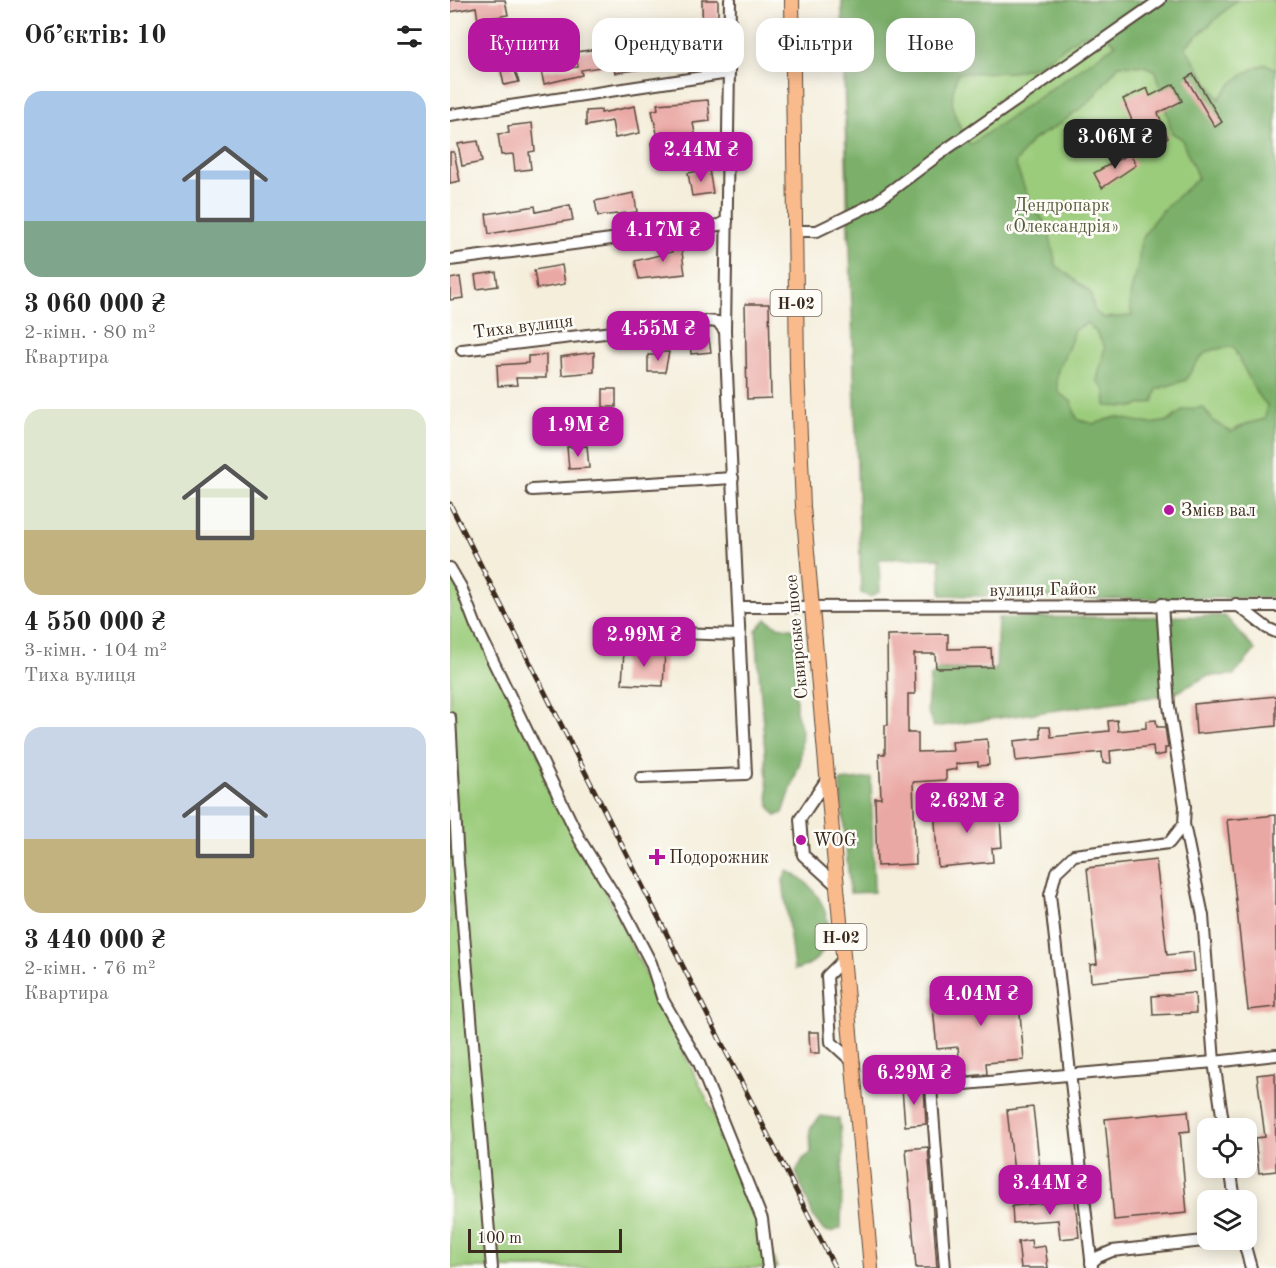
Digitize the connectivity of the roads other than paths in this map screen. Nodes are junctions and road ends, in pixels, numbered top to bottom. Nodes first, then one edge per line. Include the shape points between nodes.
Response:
1 (730, 0) edge
2 (792, 0) edge
3 (1160, 0) edge
4 (729, 73) junction
5 (450, 115) edge
6 (728, 221) junction
7 (795, 231) junction
8 (450, 260) edge
9 (725, 331) junction
10 (462, 350) dead end
11 (733, 478) junction
12 (532, 490) dead end
13 (450, 568) edge
14 (1162, 604) junction
15 (1236, 604) junction
16 (811, 606) junction
17 (1276, 606) edge
18 (739, 608) junction
19 (611, 631) dead end
20 (1276, 632) edge
21 (740, 635) junction
22 (450, 718) edge
23 (641, 778) dead end
24 (827, 779) junction
25 (1184, 824) junction
26 (835, 884) junction
27 (843, 960) junction
28 (1276, 1055) edge
29 (1214, 1062) junction
30 (854, 1064) junction
31 (1069, 1075) junction
32 (1222, 1118) edge
33 (1197, 1242) edge
34 (1247, 1250) edge
35 (1092, 1265) edge
36 (492, 1268) edge
37 (768, 1268) edge
38 (871, 1268) edge
39 (945, 1268) edge
40 (1251, 1268) edge

1 - 4 street
2 - 7 main road, Сквирське шосе / Н-02
3 - 7 street via 873,204 817,231
4 - 5 street
4 - 6 street
6 - 8 street
6 - 9 street
7 - 16 main road, Сквирське шосе / Н-02 via 802,472
9 - 10 street, Тиха вулиця via 718,322 705,321
9 - 11 street
11 - 12 street
11 - 18 street
13 - 37 street via 580,840 627,918 651,963 663,1000 699,1063 762,1219
14 - 15 street, вулиця Гайок
14 - 16 street, вулиця Гайок
14 - 25 street via 1169,706 1185,806
15 - 17 street, вулиця Гайок
15 - 20 street
16 - 18 street, вулиця Гайок
16 - 24 main road, Сквирське шосе / Н-02
18 - 21 street
19 - 21 street
21 - 23 street via 746,774
22 - 36 street via 458,863
24 - 26 main road, Сквирське шосе / Н-02
24 - 26 street via 800,819 803,855
25 - 29 street via 1203,916
25 - 31 street via 1169,843 1074,855 1056,872 1050,894
26 - 27 main road, Сквирське шосе / Н-02
27 - 30 main road, Сквирське шосе / Н-02
27 - 30 street via 827,976 831,1042
28 - 29 street
29 - 31 street
29 - 32 street
30 - 38 main road, Сквирське шосе / Н-02
31 - 35 street
31 - 39 street via 931,1087
33 - 35 street via 1112,1251 1098,1257
34 - 40 street

